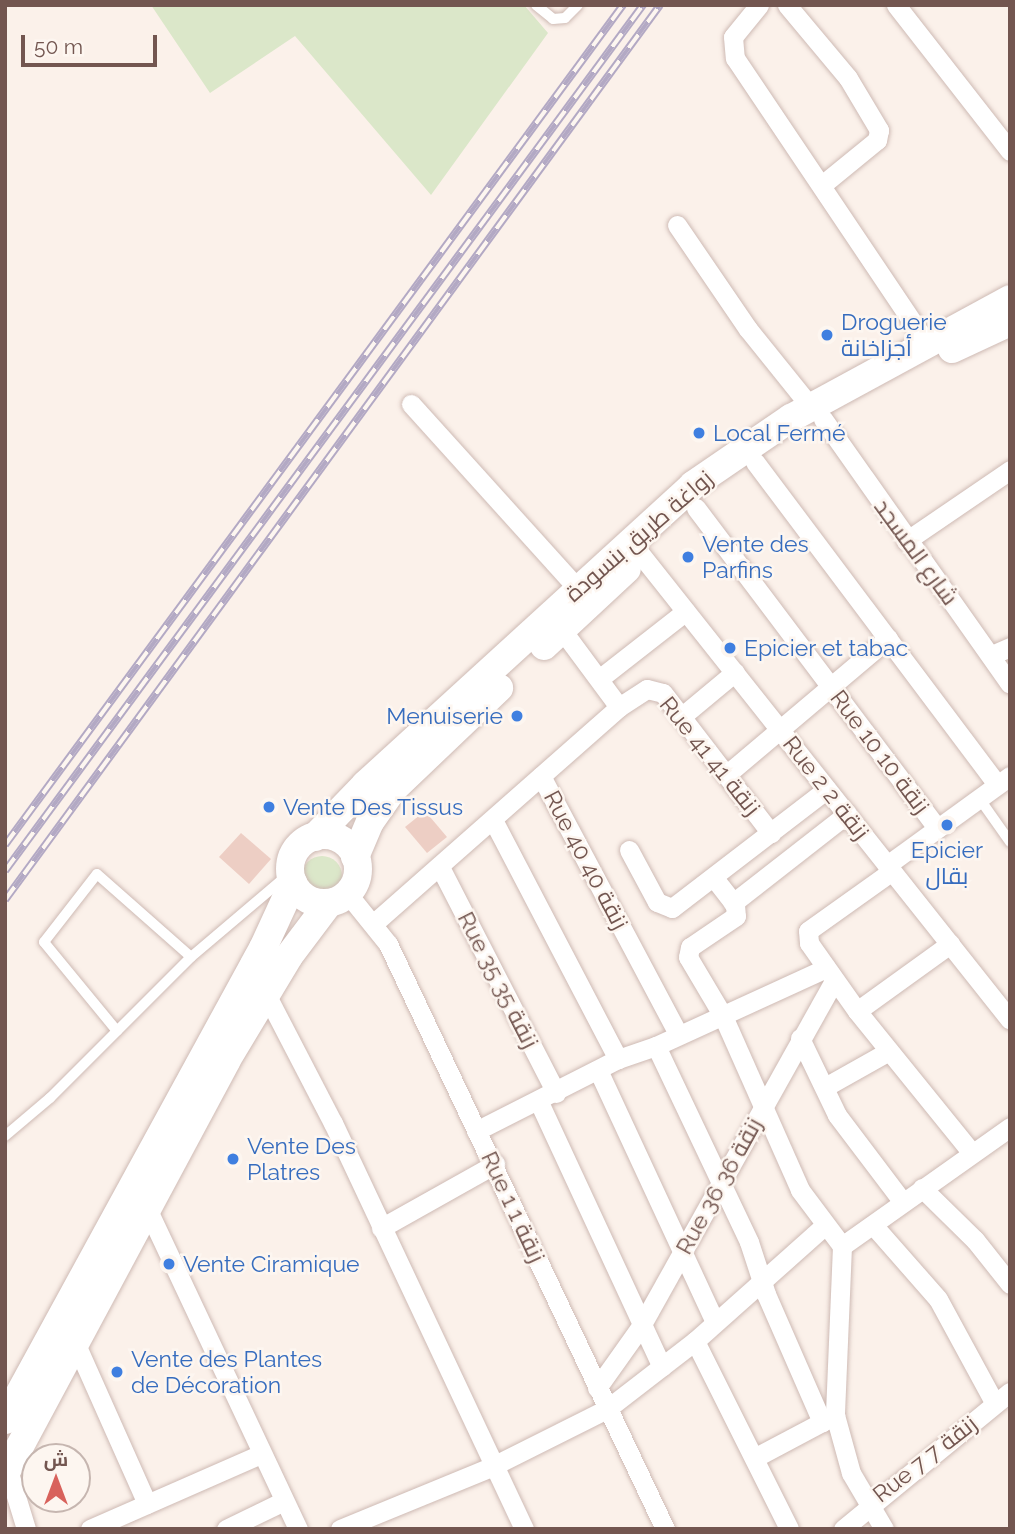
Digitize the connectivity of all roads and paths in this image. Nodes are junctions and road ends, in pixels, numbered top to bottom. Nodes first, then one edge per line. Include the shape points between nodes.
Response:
1 (536, 5) edge
2 (578, 5) edge
3 (760, 5) edge
4 (787, 5) edge
5 (896, 5) edge
6 (1010, 151) edge
7 (822, 185) junction
8 (677, 225) dead end
9 (1010, 299) edge
10 (1010, 322) edge
11 (926, 342) junction
12 (411, 404) dead end
13 (817, 413) junction
14 (755, 462) junction
15 (1009, 472) edge
16 (696, 508) junction
17 (906, 541) junction
18 (636, 549) junction
19 (578, 589) junction
20 (686, 611) junction
21 (562, 630) junction
22 (888, 638) junction
23 (1001, 651) edge
24 (734, 672) junction
25 (599, 680) junction
26 (1010, 684) edge
27 (830, 687) junction
28 (619, 707) junction
29 (681, 717) junction
30 (780, 729) junction
31 (726, 775) junction
32 (541, 776) junction
33 (1003, 780) edge
34 (827, 789) junction
35 (979, 797) junction
36 (847, 814) junction
37 (493, 820) junction
38 (937, 828) junction
39 (771, 833) junction
40 (315, 837) junction
41 (1010, 842) edge
42 (629, 850) dead end
43 (355, 856) junction
44 (440, 867) junction
45 (890, 868) junction
46 (291, 878) junction
47 (714, 878) junction
48 (338, 898) junction
49 (733, 903) junction
50 (373, 924) junction
51 (950, 944) junction
52 (191, 957) junction
53 (830, 974) junction
54 (265, 994) junction
55 (1006, 1007) edge
56 (857, 1011) junction
57 (723, 1016) junction
58 (117, 1031) junction
59 (679, 1035) junction
60 (800, 1038) junction
61 (656, 1046) junction
62 (889, 1051) junction
63 (618, 1059) junction
64 (598, 1070) junction
65 (825, 1087) junction
66 (547, 1096) junction
67 (765, 1104) junction
68 (1010, 1127) edge
69 (476, 1131) junction
70 (5, 1136) edge
71 (972, 1153) junction
72 (495, 1164) junction
73 (723, 1182) junction
74 (922, 1188) junction
75 (902, 1201) junction
76 (146, 1206) junction
77 (873, 1225) junction
78 (823, 1227) junction
79 (381, 1228) junction
80 (842, 1246) junction
81 (680, 1255) junction
82 (764, 1281) junction
83 (1010, 1284) edge
84 (715, 1322) junction
85 (641, 1326) junction
86 (695, 1341) junction
87 (75, 1342) junction
88 (662, 1367) junction
89 (597, 1388) junction
90 (1002, 1398) edge
91 (607, 1409) junction
92 (829, 1418) junction
93 (5, 1420) edge
94 (261, 1454) junction
95 (756, 1457) junction
96 (491, 1466) junction
97 (6, 1472) edge
98 (284, 1501) junction
99 (146, 1504) junction
100 (867, 1505) junction
101 (26, 1529) edge
102 (90, 1529) edge
103 (226, 1529) edge
104 (298, 1529) edge
105 (340, 1529) edge
106 (524, 1529) edge
107 (665, 1529) edge
108 (789, 1529) edge
109 (843, 1529) edge
110 (884, 1529) edge

1 - 2 lane via 553,19 565,18
3 - 7 street via 733,37 734,58
4 - 7 street via 848,78 879,130 877,140
5 - 6 street
7 - 11 street
8 - 13 street, شارع المسجد via 748,328
9 - 11 main road, زواغة طريق بنسودة
10 - 13 main road, زواغة طريق بنسودة
11 - 13 main road, زواغة طريق بنسودة
12 - 19 street
13 - 14 main road, زواغة طريق بنسودة
13 - 17 street, شارع المسجد
13 - 18 main road, زواغة طريق بنسودة via 693,485
14 - 16 main road, زواغة طريق بنسودة
14 - 22 street
15 - 17 street
16 - 18 main road, زواغة طريق بنسودة
16 - 27 street, Rue 10 زنقة 10
17 - 23 street, شارع المسجد
18 - 19 main road, زواغة طريق بنسودة
18 - 20 street, Rue 2 زنقة 2
18 - 21 main road, زواغة طريق بنسودة
19 - 40 main road, زواغة طريق بنسودة via 366,783
20 - 24 street, Rue 2 زنقة 2
20 - 25 street
21 - 25 street
21 - 43 main road, زواغة طريق بنسودة via 392,790 370,821
22 - 27 street
22 - 33 street
23 - 26 street, شارع المسجد
24 - 29 street
24 - 30 street, Rue 2 زنقة 2
25 - 28 street
27 - 30 street
27 - 38 street, Rue 10 زنقة 10
28 - 29 street, Rue 41 زنقة 41 via 638,691 655,689
28 - 32 street, Rue 40 زنقة 40
29 - 31 street, Rue 41 زنقة 41
30 - 31 street
30 - 34 street, Rue 2 زنقة 2
31 - 39 street, Rue 41 زنقة 41
32 - 37 street
32 - 59 street, Rue 40 زنقة 40
33 - 35 street
34 - 36 street, Rue 2 زنقة 2
34 - 39 street
35 - 38 street
35 - 41 lane
36 - 45 street, Rue 2 زنقة 2
36 - 49 street
37 - 44 street
37 - 63 street
38 - 45 street
39 - 47 street
40 - 43 main road via 339,839
40 - 46 main road via 297,848
42 - 47 street via 657,902 666,908
43 - 48 main road via 356,879
44 - 50 street
44 - 66 street, Rue 35 زنقة 35
45 - 51 street, Rue 2 زنقة 2
45 - 53 street via 808,931 809,943
46 - 48 main road via 307,899
46 - 52 lane
46 - 93 main road via 258,958
47 - 49 street
48 - 50 street, Rue 1 زنقة 1
48 - 54 main road
49 - 57 street via 736,916 732,921 687,952
50 - 69 street, Rue 1 زنقة 1 via 388,944
51 - 55 street, Rue 2 زنقة 2
51 - 56 street
52 - 58 lane
52 - 58 lane via 97,874 44,942
53 - 56 street
53 - 57 street
53 - 60 street, Rue 36 زنقة 36
54 - 76 main road
54 - 79 street
56 - 62 street
57 - 59 street
57 - 67 street
58 - 70 lane
59 - 61 street
60 - 65 street
60 - 67 street, Rue 36 زنقة 36
61 - 63 street
61 - 73 street
62 - 65 street
62 - 71 street
63 - 64 street
64 - 66 street
64 - 81 street
65 - 75 street via 853,1141
66 - 69 street
66 - 85 street, Rue 35 زنقة 35
67 - 73 street, Rue 36 زنقة 36
67 - 78 street via 800,1190
68 - 71 street
69 - 72 street, Rue 1 زنقة 1
71 - 74 street
72 - 79 street
72 - 89 street, Rue 1 زنقة 1
73 - 81 street, Rue 36 زنقة 36
73 - 82 street
74 - 75 street
74 - 83 street via 975,1240
75 - 77 street
76 - 87 main road
76 - 94 street
77 - 80 street
77 - 90 street via 932,1291
78 - 80 street
78 - 82 street
79 - 96 street
80 - 92 street
81 - 84 street
81 - 85 street, Rue 36 زنقة 36
82 - 84 street
82 - 92 street
84 - 86 street
85 - 88 street, Rue 35 زنقة 35
85 - 89 street, Rue 36 زنقة 36
86 - 88 street
86 - 95 street
87 - 97 main road
87 - 99 street
88 - 91 street
89 - 91 street, Rue 1 زنقة 1
90 - 100 street, Rue 7 زنقة 7
91 - 96 street
91 - 107 street, Rue 1 زنقة 1
92 - 95 street
92 - 100 street
94 - 98 street
94 - 99 street
95 - 108 street
96 - 105 street
96 - 106 street
97 - 101 street
98 - 103 street
98 - 104 street
99 - 102 street
100 - 109 street, Rue 7 زنقة 7
100 - 110 street

